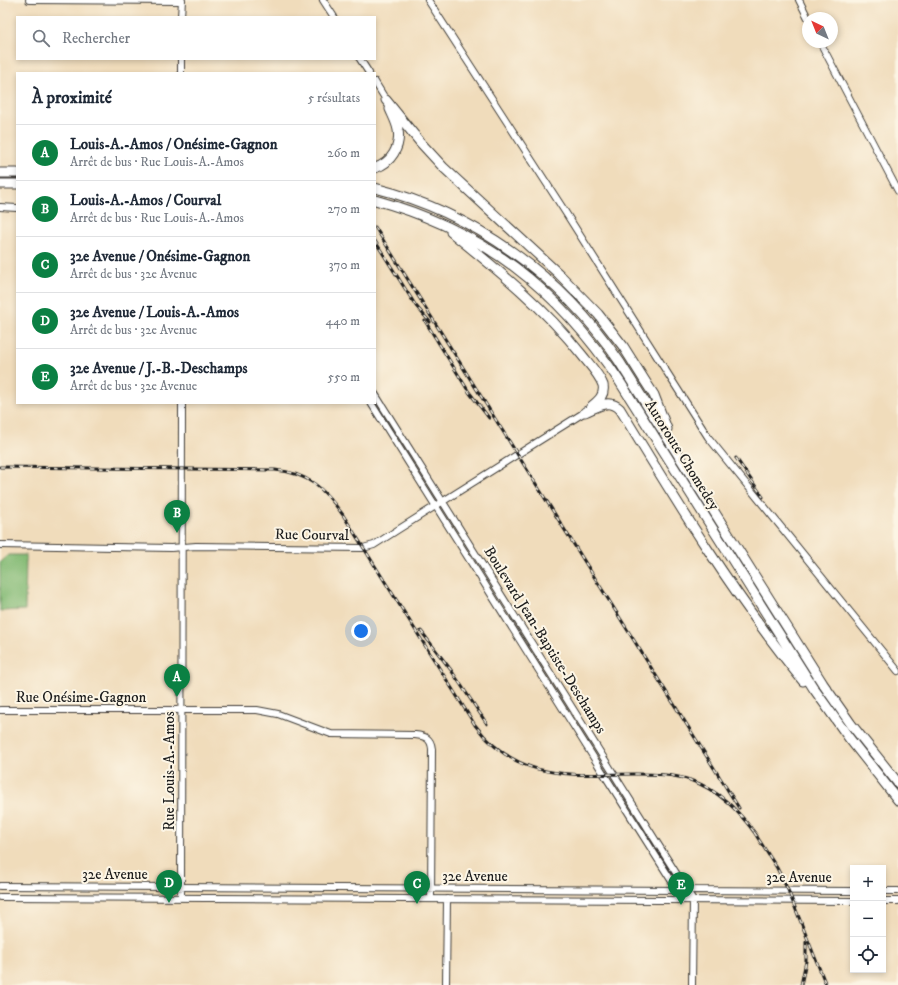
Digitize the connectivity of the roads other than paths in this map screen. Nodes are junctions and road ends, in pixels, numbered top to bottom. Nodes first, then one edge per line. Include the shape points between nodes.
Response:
1 (29, 0) edge
2 (323, 0) edge
3 (428, 0) edge
4 (799, 0) edge
5 (182, 1) edge
6 (805, 12) edge
7 (182, 16) edge
8 (333, 16) edge
9 (823, 48) edge
10 (181, 60) edge
11 (361, 60) edge
12 (181, 72) edge
13 (368, 72) edge
14 (376, 84) edge
15 (386, 100) junction
16 (376, 168) edge
17 (0, 173) edge
18 (16, 173) edge
19 (0, 184) edge
20 (16, 184) edge
21 (376, 188) edge
22 (898, 192) edge
23 (376, 200) edge
24 (0, 207) edge
25 (16, 208) edge
26 (438, 222) junction
27 (376, 396) edge
28 (182, 404) edge
29 (372, 404) edge
30 (585, 412) junction
31 (675, 450) junction
32 (442, 502) junction
33 (436, 506) junction
34 (0, 546) edge
35 (182, 547) junction
36 (489, 575) junction
37 (482, 579) junction
38 (898, 672) edge
39 (0, 710) edge
40 (182, 710) junction
41 (843, 731) junction
42 (898, 783) edge
43 (620, 786) junction
44 (614, 790) junction
45 (898, 800) edge
46 (0, 886) edge
47 (182, 888) junction
48 (431, 889) junction
49 (677, 890) junction
50 (686, 890) junction
51 (765, 890) junction
52 (814, 890) junction
53 (850, 891) edge
54 (886, 891) edge
55 (898, 891) edge
56 (0, 897) edge
57 (181, 898) junction
58 (431, 899) junction
59 (447, 899) junction
60 (693, 900) junction
61 (765, 901) junction
62 (814, 901) junction
63 (850, 901) edge
64 (886, 901) edge
65 (898, 901) edge
66 (446, 985) edge
67 (692, 985) edge

1 - 5 street
2 - 8 street
3 - 38 street via 708,437
4 - 6 street
5 - 7 street
9 - 22 street
10 - 12 street
11 - 13 street
14 - 15 street
15 - 16 highway via 397,127 397,145 389,160
15 - 31 highway via 443,167 559,274 598,314 654,395
17 - 18 highway
19 - 20 highway
21 - 31 highway, Autoroute Chomedey via 426,205 464,222 505,247 546,278 580,311 608,345
23 - 26 highway, Autoroute Chomedey via 413,211
24 - 25 street
26 - 30 highway via 524,293 584,357 602,382 604,390 601,397
26 - 41 highway, Autoroute Chomedey via 482,245 518,269 559,305 591,341 620,382 797,663
27 - 32 street, Boulevard Jean-Baptiste-Deschamps
28 - 35 street, Rue Louis-A.-Amos
29 - 33 street, Boulevard Jean-Baptiste-Deschamps
30 - 32 street, Rue Courval
30 - 41 highway via 608,403 620,409 704,545 776,648
31 - 42 highway, Autoroute Chomedey via 814,671 851,724
32 - 33 street, Rue Courval
32 - 36 street, Boulevard Jean-Baptiste-Deschamps
33 - 35 street, Rue Courval via 368,547
33 - 37 street, Boulevard Jean-Baptiste-Deschamps
34 - 35 street, Rue Courval
35 - 40 street, Rue Louis-A.-Amos
36 - 37 street
36 - 43 street, Boulevard Jean-Baptiste-Deschamps
37 - 44 street, Boulevard Jean-Baptiste-Deschamps
39 - 40 street, Rue Onésime-Gagnon
40 - 47 street, Rue Louis-A.-Amos
40 - 48 street, Rue Onésime-Gagnon via 261,710 331,734 415,735 427,738 432,749
41 - 45 highway, Autoroute Chomedey
43 - 44 street
43 - 50 street, Boulevard Jean-Baptiste-Deschamps
44 - 49 street, Boulevard Jean-Baptiste-Deschamps
46 - 47 street, 32e Avenue
47 - 48 street, 32e Avenue
47 - 57 street, Rue Louis-A.-Amos
48 - 49 street, 32e Avenue
48 - 58 street, Rue Onésime-Gagnon
49 - 50 street, 32e Avenue
49 - 60 street, Boulevard Jean-Baptiste-Deschamps
50 - 51 street, 32e Avenue
50 - 60 street, Boulevard Jean-Baptiste-Deschamps
51 - 52 street, 32e Avenue
51 - 61 street
52 - 53 street, 32e Avenue
52 - 62 street
54 - 55 street
56 - 57 street, 32e Avenue
57 - 58 street, 32e Avenue
58 - 59 street, 32e Avenue
59 - 60 street, 32e Avenue
59 - 66 street
60 - 61 street, 32e Avenue
60 - 67 street
61 - 62 street, 32e Avenue
62 - 63 street, 32e Avenue
64 - 65 street

